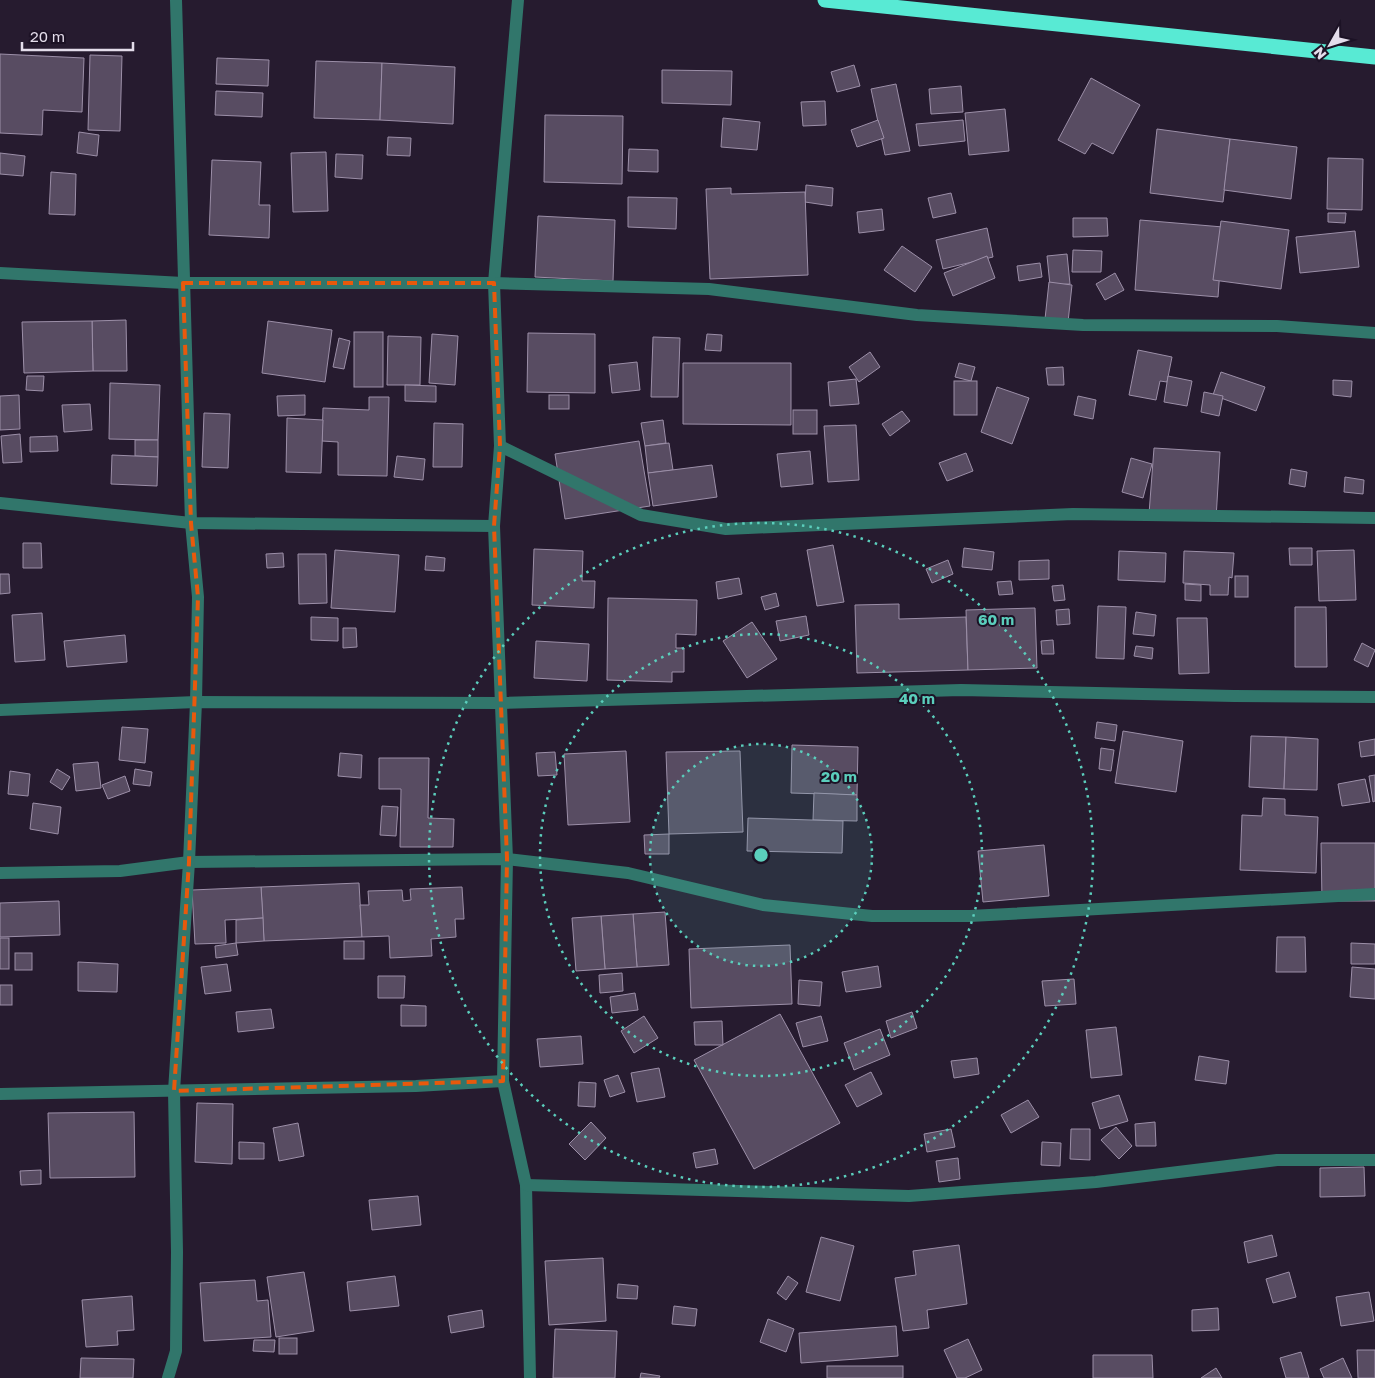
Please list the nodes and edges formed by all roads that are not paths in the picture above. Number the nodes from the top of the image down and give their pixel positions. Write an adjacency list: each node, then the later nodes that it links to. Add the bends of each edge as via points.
1 (176, 0): 6 (street)
2 (518, 0): 7 (street)
3 (826, 0): 4 (highway)
4 (1375, 57)
5 (0, 272): 6 (street)
6 (183, 283): 7 (street); 12 (street)
7 (494, 283): 8 (street, via 709,289 917,315 1083,325 1277,326); 9 (street)
8 (1375, 333)
9 (500, 446): 11 (street, via 641,515 726,528 1073,514); 13 (street)
10 (0, 504): 12 (street)
11 (1375, 518)
12 (191, 523): 13 (street); 15 (street, via 198,597)
13 (494, 526): 16 (street)
14 (1375, 696): 16 (street, via 961,690)
15 (196, 702): 16 (street); 17 (street); 19 (street)
16 (502, 703): 18 (street)
17 (0, 710)
18 (507, 859): 19 (street); 21 (street, via 628,873 763,905 872,916 970,916); 22 (street)
19 (189, 862): 20 (street, via 120,871); 23 (street)
20 (0, 873)
21 (1375, 894)
22 (503, 1081): 23 (street); 26 (street)
23 (174, 1092): 24 (street); 27 (street, via 176,1351)
24 (0, 1094)
25 (1375, 1160): 26 (street, via 1277,1160 1096,1182 910,1196)
26 (526, 1185): 28 (street)
27 (168, 1378)
28 (530, 1378)

